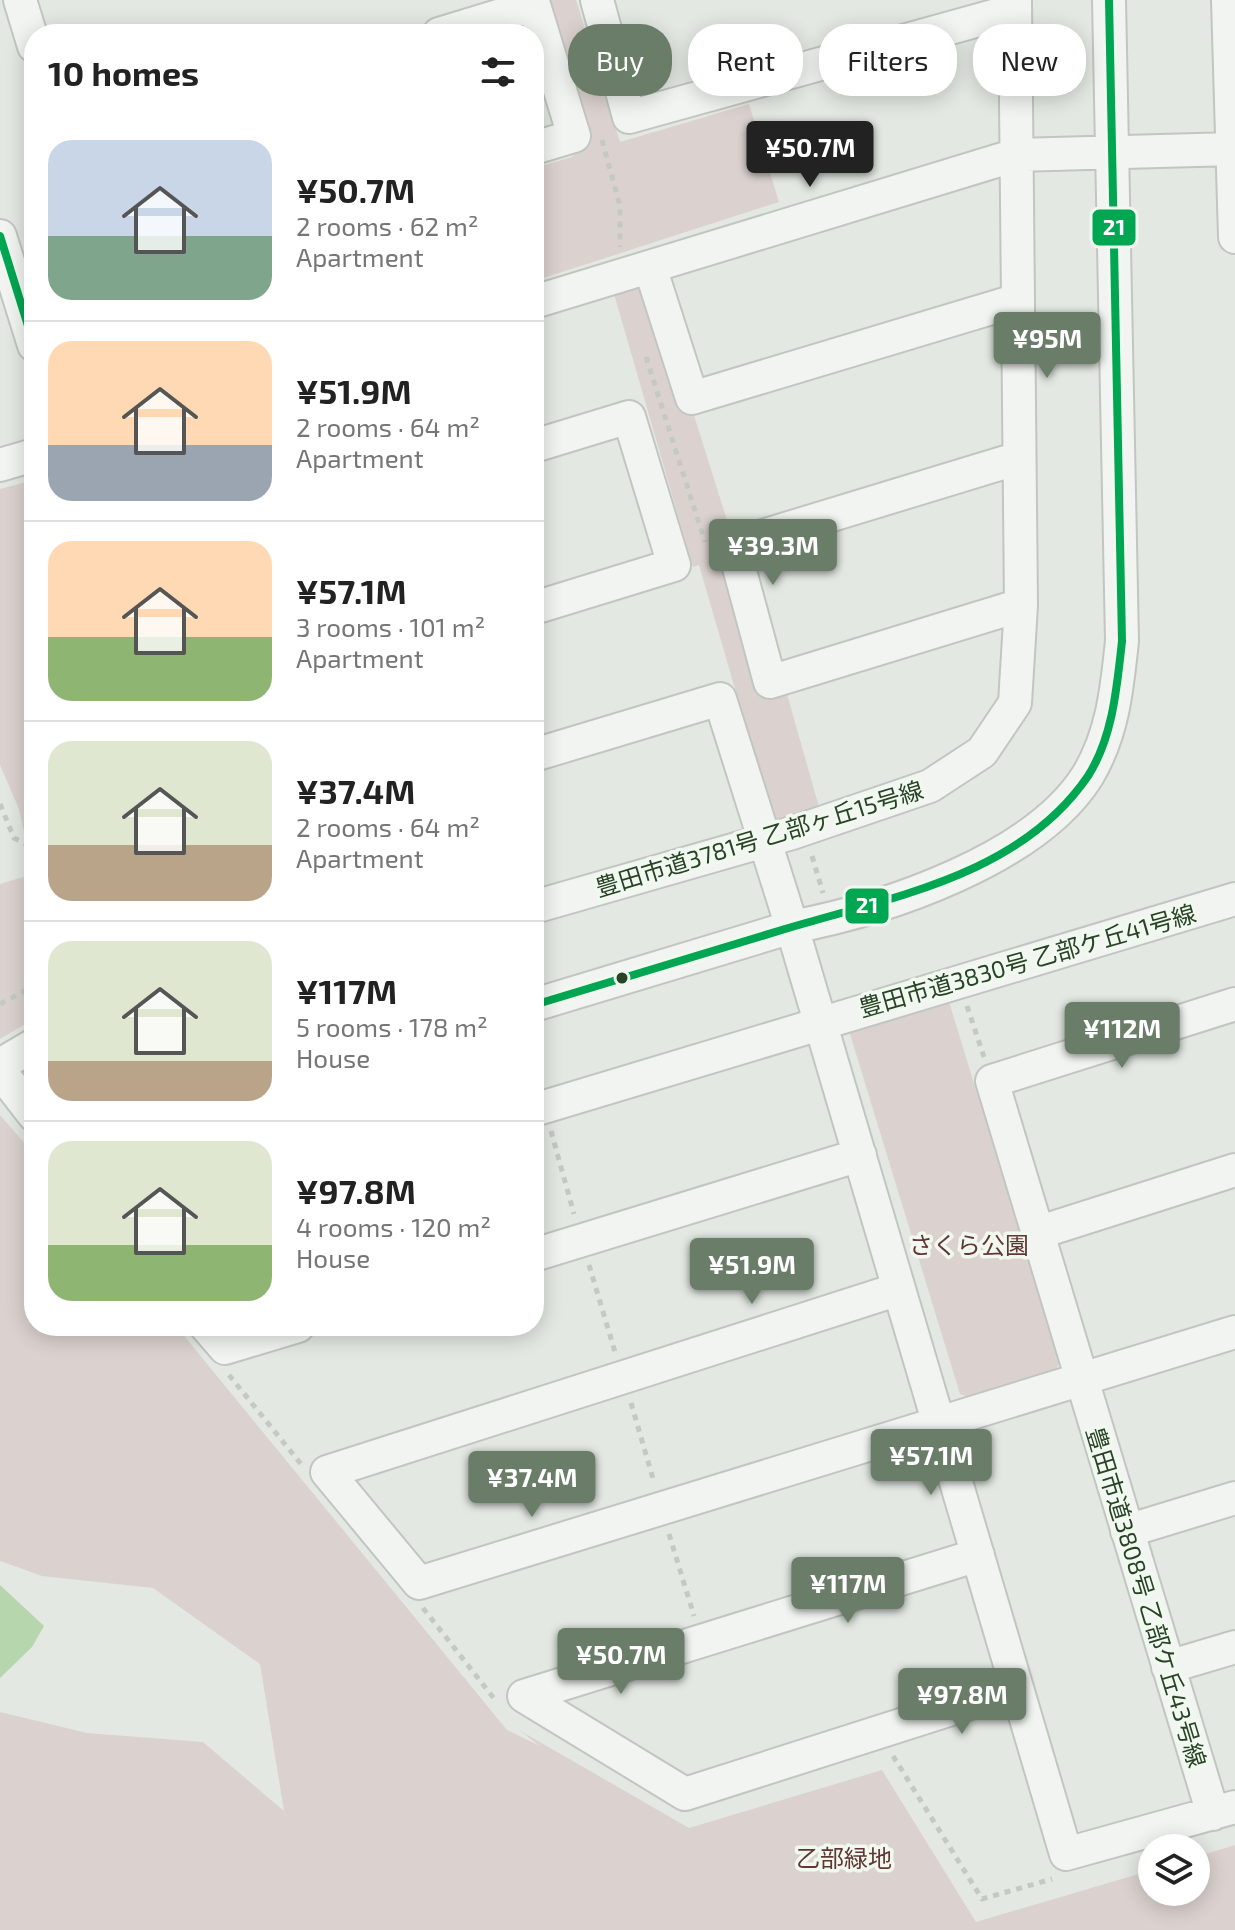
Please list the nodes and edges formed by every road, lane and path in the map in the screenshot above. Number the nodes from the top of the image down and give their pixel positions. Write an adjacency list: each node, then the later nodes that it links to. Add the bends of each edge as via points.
1 (597, 0): 5 (street, via 629,117)
2 (1109, 0): 13 (street)
3 (1228, 0): 12 (street)
4 (25, 1): 6 (street)
5 (1015, 5): 14 (street, 豊田市道3781号 乙部ヶ丘15号線)
6 (30, 24)
7 (472, 24): 8 (street, via 534,5)
8 (540, 24)
9 (544, 38): 11 (street, via 574,136)
10 (598, 126): 17 (path)
11 (544, 145)
12 (1233, 149): 13 (street); 16 (street)
13 (1112, 152): 14 (street); 36 (street, via 1122,641 1114,716 1088,774 1038,831 958,876)
14 (1016, 155): 17 (street); 19 (street, 豊田市道3781号 乙部ヶ丘15号線)
15 (0, 236): 20 (street)
16 (1235, 237)
17 (635, 271): 18 (street); 21 (street)
18 (544, 299)
19 (1018, 300): 21 (street); 25 (street, 豊田市道3781号 乙部ヶ丘15号線)
20 (24, 313)
21 (692, 398): 22 (path)
22 (629, 417): 23 (street); 27 (street, via 674,565)
23 (544, 443)
24 (24, 458): 26 (street)
25 (1019, 458): 28 (street, 豊田市道3781号 乙部ヶ丘15号線); 28 (street, via 733,545 770,682)
26 (0, 465)
27 (544, 605)
28 (1021, 605): 31 (street, 豊田市道3781号 乙部ヶ丘15号線, via 1015,703 982,752 930,786)
29 (544, 752): 32 (street, via 720,699)
30 (0, 804): 33 (path, via 14,838)
31 (804, 828): 32 (street, 豊田市道3781号 乙部ヶ丘15号線); 36 (path)
32 (765, 840): 35 (street, 豊田市道3781号 乙部ヶ丘15号線); 36 (street)
33 (24, 843)
34 (1235, 899): 37 (street, 豊田市道3830号 乙部ケ丘41号線)
35 (544, 904)
36 (813, 916): 39 (street); 42 (street)
37 (959, 980): 42 (street, 豊田市道3830号 乙部ケ丘41号線); 46 (path)
38 (24, 991): 40 (path)
39 (544, 1002)
40 (0, 1004)
41 (1235, 1004): 46 (street)
42 (820, 1021): 48 (street, 豊田市道3830号 乙部ケ丘41号線); 50 (street)
43 (24, 1051): 44 (street)
44 (0, 1065)
45 (0, 1071): 47 (street)
46 (992, 1081): 52 (street, 豊田市道3808号 乙部ケ丘43号線)
47 (24, 1102)
48 (544, 1106)
49 (544, 1123): 53 (path)
50 (860, 1155): 53 (street); 55 (street)
51 (1235, 1170): 52 (street)
52 (1037, 1233): 61 (street, 豊田市道3808号 乙部ケ丘43号線)
53 (582, 1240): 54 (street); 60 (path)
54 (544, 1252)
55 (899, 1289): 60 (street); 62 (street)
56 (1235, 1332): 61 (street)
57 (215, 1336): 58 (street, via 225,1348)
58 (265, 1336)
59 (219, 1362): 63 (path)
60 (623, 1377): 65 (path); 65 (street, via 327,1472 419,1583)
61 (1081, 1379): 62 (street); 66 (street, 豊田市道3808号 乙部ケ丘43号線)
62 (939, 1423): 65 (street); 67 (street)
63 (307, 1471)
64 (1235, 1498): 66 (street)
65 (661, 1509): 69 (path)
66 (1127, 1531): 71 (street, 豊田市道3808号 乙部ケ丘43号線)
67 (978, 1555): 69 (street); 72 (street)
68 (415, 1598): 73 (path)
69 (702, 1642): 72 (street, via 524,1696 685,1794)
70 (1235, 1647): 71 (street)
71 (1168, 1667): 75 (street, 豊田市道3808号 乙部ケ丘43号線)
72 (1017, 1688): 75 (street, via 1066,1854)
73 (503, 1710)
74 (891, 1751): 76 (path, via 982,1899)
75 (1224, 1811)
76 (1057, 1878)

